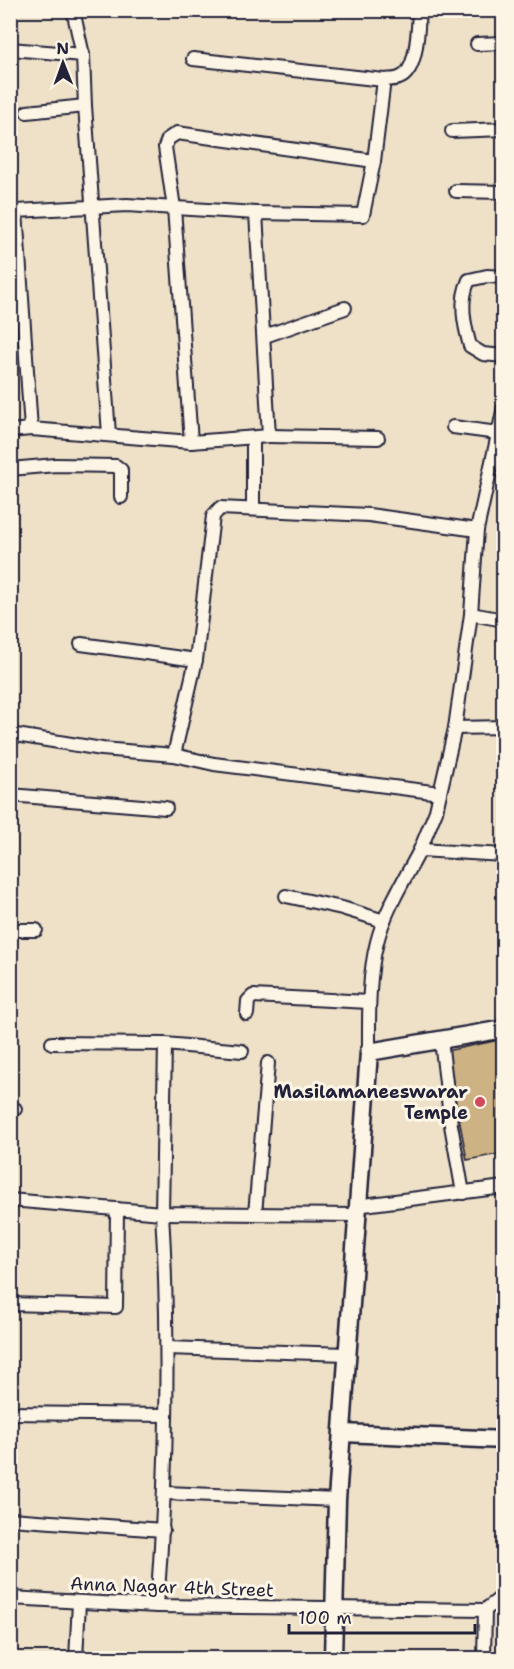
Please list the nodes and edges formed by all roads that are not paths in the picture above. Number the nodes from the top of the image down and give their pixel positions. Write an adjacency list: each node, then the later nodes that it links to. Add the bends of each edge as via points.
1 (73, 10): 6 (street)
2 (419, 10): 8 (street, via 417,42 406,74)
3 (477, 44): 4 (street)
4 (504, 44)
5 (10, 50): 6 (street)
6 (83, 55): 9 (street)
7 (193, 59): 8 (street)
8 (384, 80): 13 (street)
9 (85, 106): 10 (street); 16 (street)
10 (27, 112)
11 (504, 129): 12 (street)
12 (452, 131)
13 (374, 161): 17 (street, via 177,133 168,138 165,147); 19 (street, via 363,215)
14 (456, 191): 15 (street)
15 (504, 192)
16 (92, 207): 17 (street); 18 (street); 29 (street)
17 (174, 208): 19 (street); 33 (street)
18 (13, 211): 26 (street)
19 (256, 213): 22 (street)
20 (504, 277): 23 (street, via 469,280 463,292 470,346 483,354)
21 (345, 308): 22 (street)
22 (265, 336): 30 (street)
23 (504, 356)
24 (504, 407): 28 (street)
25 (453, 427): 28 (street)
26 (31, 429): 27 (street); 29 (street)
27 (10, 430)
28 (498, 433): 34 (street)
29 (109, 434): 33 (street)
30 (269, 436): 31 (street); 32 (street)
31 (378, 438)
32 (253, 440): 33 (street); 37 (street)
33 (191, 442)
34 (499, 446): 38 (street)
35 (10, 470): 36 (street, via 56,465 116,466 121,470)
36 (121, 497)
37 (253, 509): 38 (street, via 369,515); 42 (street, via 225,507 213,516)
38 (477, 530): 39 (street)
39 (471, 614): 40 (street); 44 (street)
40 (504, 620)
41 (81, 644): 42 (street)
42 (196, 660): 46 (street)
43 (504, 727): 44 (street)
44 (455, 728): 47 (street)
45 (10, 734): 46 (street, via 102,749)
46 (174, 755): 47 (street, via 214,764)
47 (440, 793): 50 (street)
48 (10, 795): 49 (street)
49 (166, 808)
50 (420, 850): 51 (street); 53 (street)
51 (504, 855)
52 (286, 896): 53 (street)
53 (384, 921): 56 (street)
54 (10, 930): 55 (street)
55 (36, 930)
56 (369, 1002): 57 (street, via 253,996 248,1001); 63 (street)
57 (247, 1014)
58 (504, 1029): 59 (street)
59 (441, 1040): 63 (street); 66 (street)
60 (52, 1043): 61 (street)
61 (165, 1044): 62 (street); 70 (street)
62 (243, 1051)
63 (369, 1052): 69 (street)
64 (268, 1064): 71 (street)
65 (504, 1187): 66 (street)
66 (462, 1193): 69 (street)
67 (10, 1200): 68 (street)
68 (117, 1209): 70 (street); 72 (street, via 116,1306)
69 (356, 1210): 71 (street); 74 (street)
70 (162, 1213): 71 (street); 73 (street)
71 (255, 1214)
72 (10, 1304)
73 (167, 1348): 74 (street); 76 (street)
74 (347, 1354): 77 (street)
75 (10, 1413): 76 (street)
76 (166, 1415): 79 (street)
77 (343, 1433): 78 (street); 80 (street)
78 (504, 1440)
79 (166, 1493): 80 (street); 82 (street)
80 (337, 1500): 87 (street)
81 (10, 1519): 82 (street)
82 (163, 1530): 86 (street)
83 (504, 1595): 88 (street)
84 (10, 1598): 85 (street, Anna Nagar 4th Street)
85 (79, 1603): 86 (street, Anna Nagar 4th Street); 89 (street)
86 (157, 1606): 87 (street, Anna Nagar 4th Street)
87 (333, 1608): 88 (street, Anna Nagar 4th Street); 90 (street)
88 (485, 1610): 91 (street)
89 (76, 1659)
90 (333, 1659)
91 (484, 1659)

